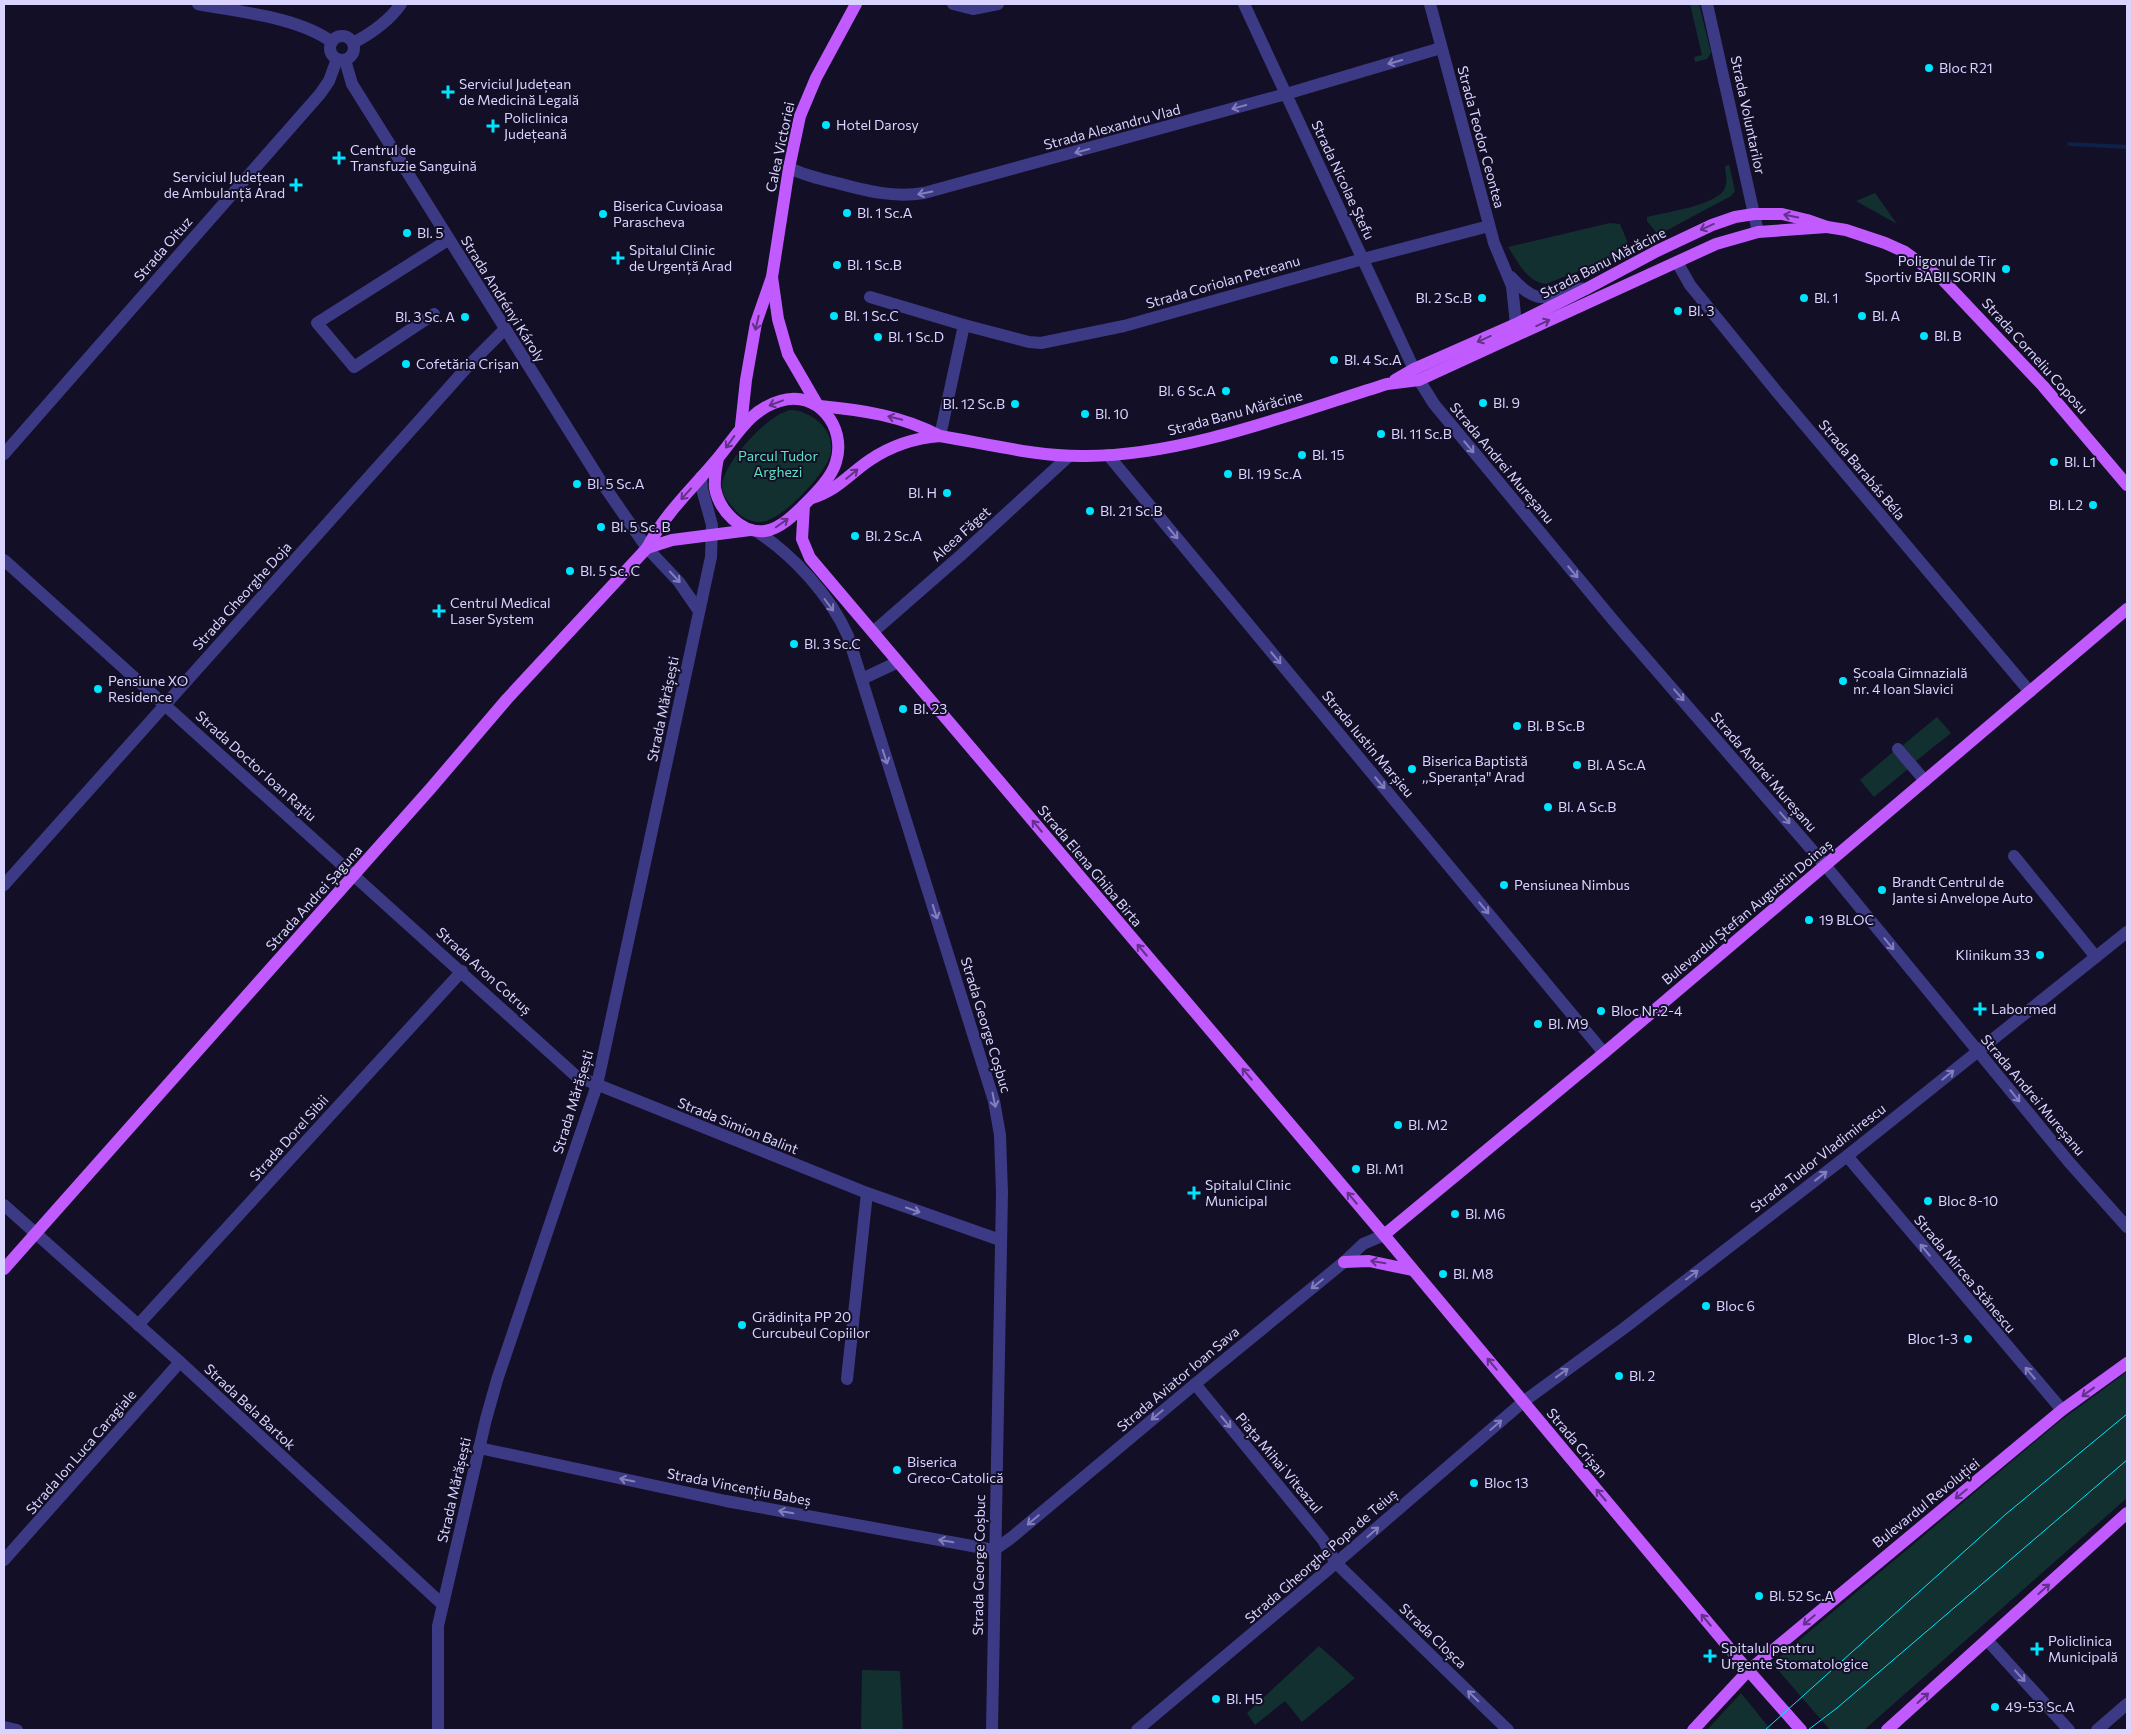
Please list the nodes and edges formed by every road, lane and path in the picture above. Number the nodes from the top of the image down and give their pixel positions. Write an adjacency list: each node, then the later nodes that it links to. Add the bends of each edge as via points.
1 (198, 4): 9 (street, via 295,23)
2 (401, 4): 10 (street, via 378,28)
3 (856, 4): 14 (main road, Calea Victoriei, via 806,99)
4 (953, 4): 5 (street, via 974,9)
5 (998, 4)
6 (1244, 4): 13 (street, Strada Nicolae Ștefu)
7 (1430, 4): 11 (street, Strada Teodor Ceontea)
8 (1707, 4): 15 (street, Strada Voluntarilor)
9 (332, 42): 10 (street, via 342,36); 12 (street, via 330,51)
10 (353, 43): 12 (street, via 354,51)
11 (1441, 48): 13 (street, Strada Alexandru Vlad, one-way to 13); 16 (street, Strada Teodor Ceontea)
12 (341, 60): 19 (street, Strada Andrényi Károly, via 352,84); 34 (street, Strada Oituz, via 320,94)
13 (1286, 94): 14 (street, Strada Alexandru Vlad, one-way to 14, via 948,188 906,196 875,193); 20 (street, Strada Nicolae Ștefu)
14 (789, 168): 23 (main road, Calea Victoriei)
15 (1754, 214): 17 (main road, Strada Corneliu Coposu, one-way to 15, via 1788,216); 18 (street, Strada Voluntarilor); 24 (main road, Strada Banu Mărăcine, one-way to 24, via 1712,225)
16 (1489, 226): 20 (street, Strada Coriolan Petreanu); 22 (street, Strada Teodor Ceontea)
17 (1827, 227): 18 (main road, Strada Corneliu Coposu); 39 (main road, Strada Corneliu Coposu, via 1846,230 1905,252 1942,279 2059,404)
18 (1758, 232): 21 (main road, Strada Banu Mărăcine, via 1716,244)
19 (448, 240): 26 (street, via 317,323 354,367); 29 (street, Strada Andrényi Károly)
20 (1363, 259): 28 (street, Strada Coriolan Petreanu, via 1124,326 1050,342 1029,342); 30 (street, Strada Nicolae Ștefu)
21 (1677, 262): 30 (main road, Strada Banu Mărăcine, one-way to 21); 50 (street, Strada Barabás Béla, via 1690,286 1777,392)
22 (1509, 275): 24 (street, Strada Teodor Ceontea, via 1524,290 1540,298 1572,288); 27 (street, Strada Teodor Ceontea)
23 (772, 277): 31 (main road, Calea Victoriei, via 778,319 788,354); 32 (main road, Calea Victoriei, one-way to 32, via 756,323)
24 (1586, 290): 27 (main road, Strada Banu Mărăcine)
25 (870, 297): 28 (street, Strada Coriolan Petreanu)
26 (434, 314)
27 (1516, 324): 30 (main road, Strada Banu Mărăcine, one-way to 30)
28 (964, 325): 33 (street)
29 (505, 329): 43 (street, Strada Andrényi Károly); 51 (street, Strada Gheorghe Doja, via 468,365)
30 (1417, 375): 35 (main road, Strada Banu Mărăcine, via 1192,442); 55 (street, Strada Andrei Mureșanu, one-way to 55, via 1434,404 1612,618)
31 (818, 405): 32 (main road, one-way to 32, via 796,398 780,400); 33 (main road, Strada Banu Mărăcine, one-way to 31, via 898,419); 40 (main road, via 828,415 835,431 838,455 833,469)
32 (741, 426): 37 (main road, one-way to 37)
33 (940, 436): 36 (main road, Strada Banu Mărăcine); 40 (main road, Strada Banu Mărăcine, one-way to 33, via 832,490 870,460 900,444)
34 (4, 454)
35 (1108, 455): 36 (main road, Strada Banu Mărăcine); 62 (street, Strada Iustin Marșieu, one-way to 62)
36 (1069, 456): 47 (street, Aleea Făget)
37 (718, 458): 38 (main road, Strada Andrei Șaguna); 41 (main road, via 715,477 718,499 726,513 739,524)
38 (701, 477): 42 (street, Strada Mărășești, via 711,516); 43 (main road, Strada Andrei Șaguna, one-way to 43, via 659,526)
39 (2127, 485)
40 (808, 502): 41 (main road, one-way to 40, via 775,528); 47 (main road, Strada Elena Ghiba Birta, via 802,532 806,552)
41 (754, 530): 42 (main road, Strada Andrei Șaguna); 49 (street, Strada George Coșbuc, one-way to 49, via 792,557 839,619)
42 (712, 536): 43 (main road, Strada Andrei Șaguna, via 672,540); 46 (street, Strada Mărășești, via 711,557)
43 (647, 548): 46 (street, one-way to 46, via 680,582); 56 (main road, Strada Andrei Șaguna, via 507,700)
44 (4, 560): 51 (street, Strada Doctor Ioan Rațiu)
45 (2127, 609): 50 (main road, Bulevardul Ștefan Augustin Doinaș)
46 (699, 611): 63 (street, Strada Mărășești)
47 (873, 632): 48 (main road, Strada Elena Ghiba Birta)
48 (898, 662): 49 (street); 69 (main road, Strada Elena Ghiba Birta, one-way to 48)
49 (862, 680): 70 (street, Strada George Coșbuc, one-way to 70, via 994,1101 1001,1160)
50 (2030, 692): 53 (main road, Bulevardul Ștefan Augustin Doinaș)
51 (165, 704): 56 (street, Strada Doctor Ioan Rațiu); 57 (street, Strada Gheorghe Doja)
52 (1898, 749): 53 (street)
53 (1925, 781): 55 (main road, Bulevardul Ștefan Augustin Doinaș)
54 (2014, 856): 59 (street)
55 (1825, 865): 61 (street, Strada Andrei Mureșanu, one-way to 61); 62 (main road, Bulevardul Ștefan Augustin Doinaș)
56 (355, 874): 60 (street, Strada Aron Cotruș); 68 (main road, Strada Andrei Șaguna)
57 (4, 885)
58 (2127, 932): 59 (street, Strada Tudor Vladimirescu)
59 (2096, 957): 61 (street, Strada Tudor Vladimirescu)
60 (462, 971): 63 (street, Strada Aron Cotruș, via 571,1071); 74 (street, Strada Dorel Sibii)
61 (1977, 1051): 64 (street, Strada Tudor Vladimirescu, one-way to 61); 67 (street, Strada Andrei Mureșanu, one-way to 67)
62 (1604, 1053): 69 (main road, Bulevardul Ștefan Augustin Doinaș)
63 (597, 1085): 65 (street, Strada Simion Balint); 81 (street, Strada Mărășești, via 497,1380)
64 (1846, 1156): 79 (street, Strada Tudor Vladimirescu, one-way to 64, via 1623,1329); 80 (street, Strada Mircea Stănescu, one-way to 64)
65 (867, 1194): 70 (street, Strada Simion Balint, one-way to 70); 77 (street)
66 (4, 1205): 68 (street, Strada Bela Bartok)
67 (2127, 1227)
68 (36, 1234): 72 (main road, Strada Andrei Șaguna); 74 (street, Strada Bela Bartok)
69 (1384, 1235): 71 (street, Strada Aviator Ioan Sava, via 1363,1244); 73 (main road, Strada Crișan)
70 (1000, 1240): 83 (street, Strada George Coșbuc)
71 (1344, 1262): 73 (main road, one-way to 71, via 1369,1261); 78 (street, Strada Aviator Ioan Sava, one-way to 78)
72 (4, 1268)
73 (1412, 1270): 79 (main road, Strada Crișan, one-way to 73)
74 (138, 1325): 75 (street, Strada Bela Bartok)
75 (180, 1362): 84 (street, Strada Ion Luca Caragiale); 86 (street, Strada Bela Bartok)
76 (2127, 1364): 80 (main road, Bulevardul Revoluției, one-way to 80)
77 (847, 1378)
78 (1195, 1384): 83 (street, Strada Aviator Ioan Sava, one-way to 83); 85 (street, Piața Mihai Viteazul, one-way to 85, via 1323,1540)
79 (1523, 1402): 85 (street, Strada Gheorghe Popa de Teiuș, one-way to 79); 88 (main road, Strada Crișan, one-way to 79)
80 (2062, 1410): 88 (main road, Bulevardul Revoluției, one-way to 88)
81 (479, 1448): 83 (street, Strada Vincențiu Babeș, one-way to 81, via 726,1501); 86 (street, Strada Mărășești)
82 (2127, 1513): 87 (main road, one-way to 82)
83 (994, 1550): 93 (street, Strada George Coșbuc)
84 (4, 1560)
85 (1336, 1564): 94 (street, Strada Gheorghe Popa de Teiuș); 95 (street, Strada Cloșca, one-way to 85)
86 (442, 1604): 92 (street, Strada Mărășești, via 437,1642)
87 (1988, 1640): 98 (main road, one-way to 87); 99 (street, one-way to 99)
88 (1748, 1671): 96 (main road, Bulevardul Revoluției); 97 (main road)
89 (2127, 1704): 100 (street)
90 (4, 1727): 91 (street)
91 (17, 1730)
92 (438, 1730)
93 (992, 1730)
94 (1138, 1730)
95 (1508, 1730)
96 (1693, 1730)
97 (1801, 1730)
98 (1887, 1730)
99 (2069, 1730)
100 (2097, 1730)

